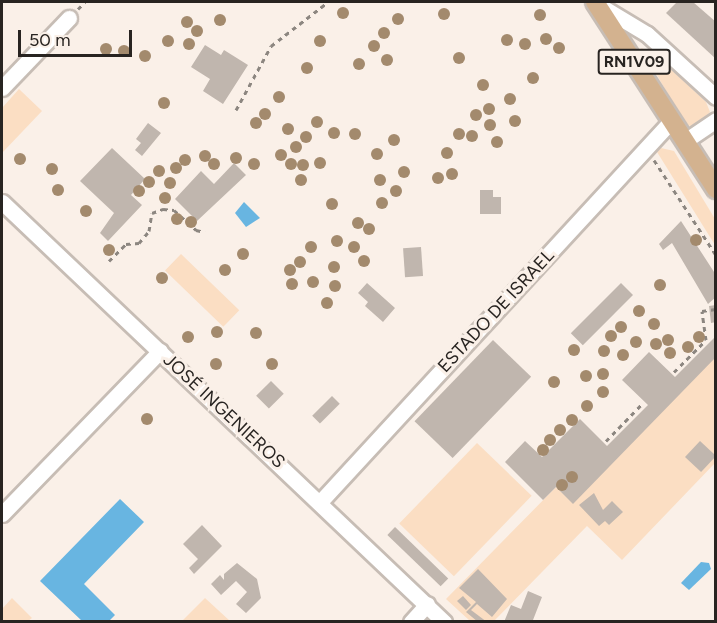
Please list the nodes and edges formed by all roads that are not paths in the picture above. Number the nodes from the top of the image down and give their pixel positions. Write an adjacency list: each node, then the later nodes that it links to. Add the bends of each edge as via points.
1 (596, 3): 4 (street, via 646,34); 5 (main road, RN1V09)
2 (69, 18): 3 (street)
3 (2, 88)
4 (716, 97)
5 (672, 120): 7 (main road, RN1V09); 11 (street, ESTADO DE ISRAEL)
6 (716, 120): 7 (street)
7 (685, 141): 8 (main road, RN1V09)
8 (716, 189)
9 (2, 202): 10 (street, JOSÉ INGENIEROS)
10 (160, 351): 11 (street, JOSÉ INGENIEROS); 12 (street)
11 (321, 502): 13 (street, JOSÉ INGENIEROS)
12 (2, 514)
13 (427, 604): 14 (street); 15 (street, JOSÉ INGENIEROS)
14 (411, 621)
15 (444, 621)

